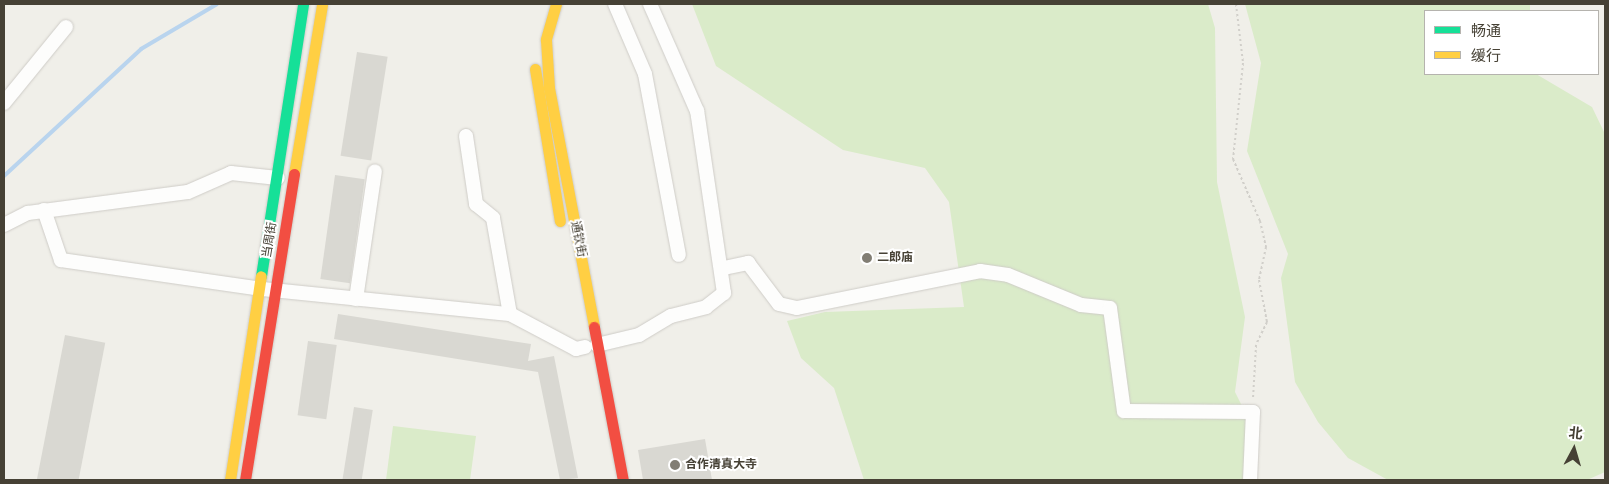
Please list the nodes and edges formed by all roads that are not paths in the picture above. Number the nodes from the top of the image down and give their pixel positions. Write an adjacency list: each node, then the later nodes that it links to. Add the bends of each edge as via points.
1 (303, 4): 11 (main road, 当周街)
2 (322, 4): 17 (main road, 当周街)
3 (556, 4): 20 (main road, via 546,40 549,88)
4 (615, 4): 14 (street, via 645,74)
5 (650, 4): 15 (street, via 698,111)
6 (540, 12): 20 (main road, 通钦街, via 536,94)
7 (66, 27): 8 (street)
8 (4, 103)
9 (466, 136): 19 (street, via 476,204 493,218)
10 (374, 171): 18 (street)
11 (278, 178): 12 (street, via 231,173 188,192); 16 (main road, 当周街)
12 (44, 210): 13 (street); 16 (street, via 61,260)
13 (4, 225)
14 (679, 255)
15 (724, 268): 20 (street, via 724,293 706,307 671,316 639,335); 25 (street, via 748,263 779,304 797,308 980,271 1008,275 1081,305 1110,308 1124,411 1253,412)
16 (262, 289): 17 (street); 21 (main road, 当周街)
17 (277, 290): 18 (street); 22 (main road, 当周街)
18 (356, 299): 19 (street)
19 (510, 314): 20 (street, via 576,349)
20 (591, 346): 23 (main road, 通钦街); 24 (main road)
21 (230, 480)
22 (245, 480)
23 (610, 480)
24 (623, 480)
25 (1250, 480)

